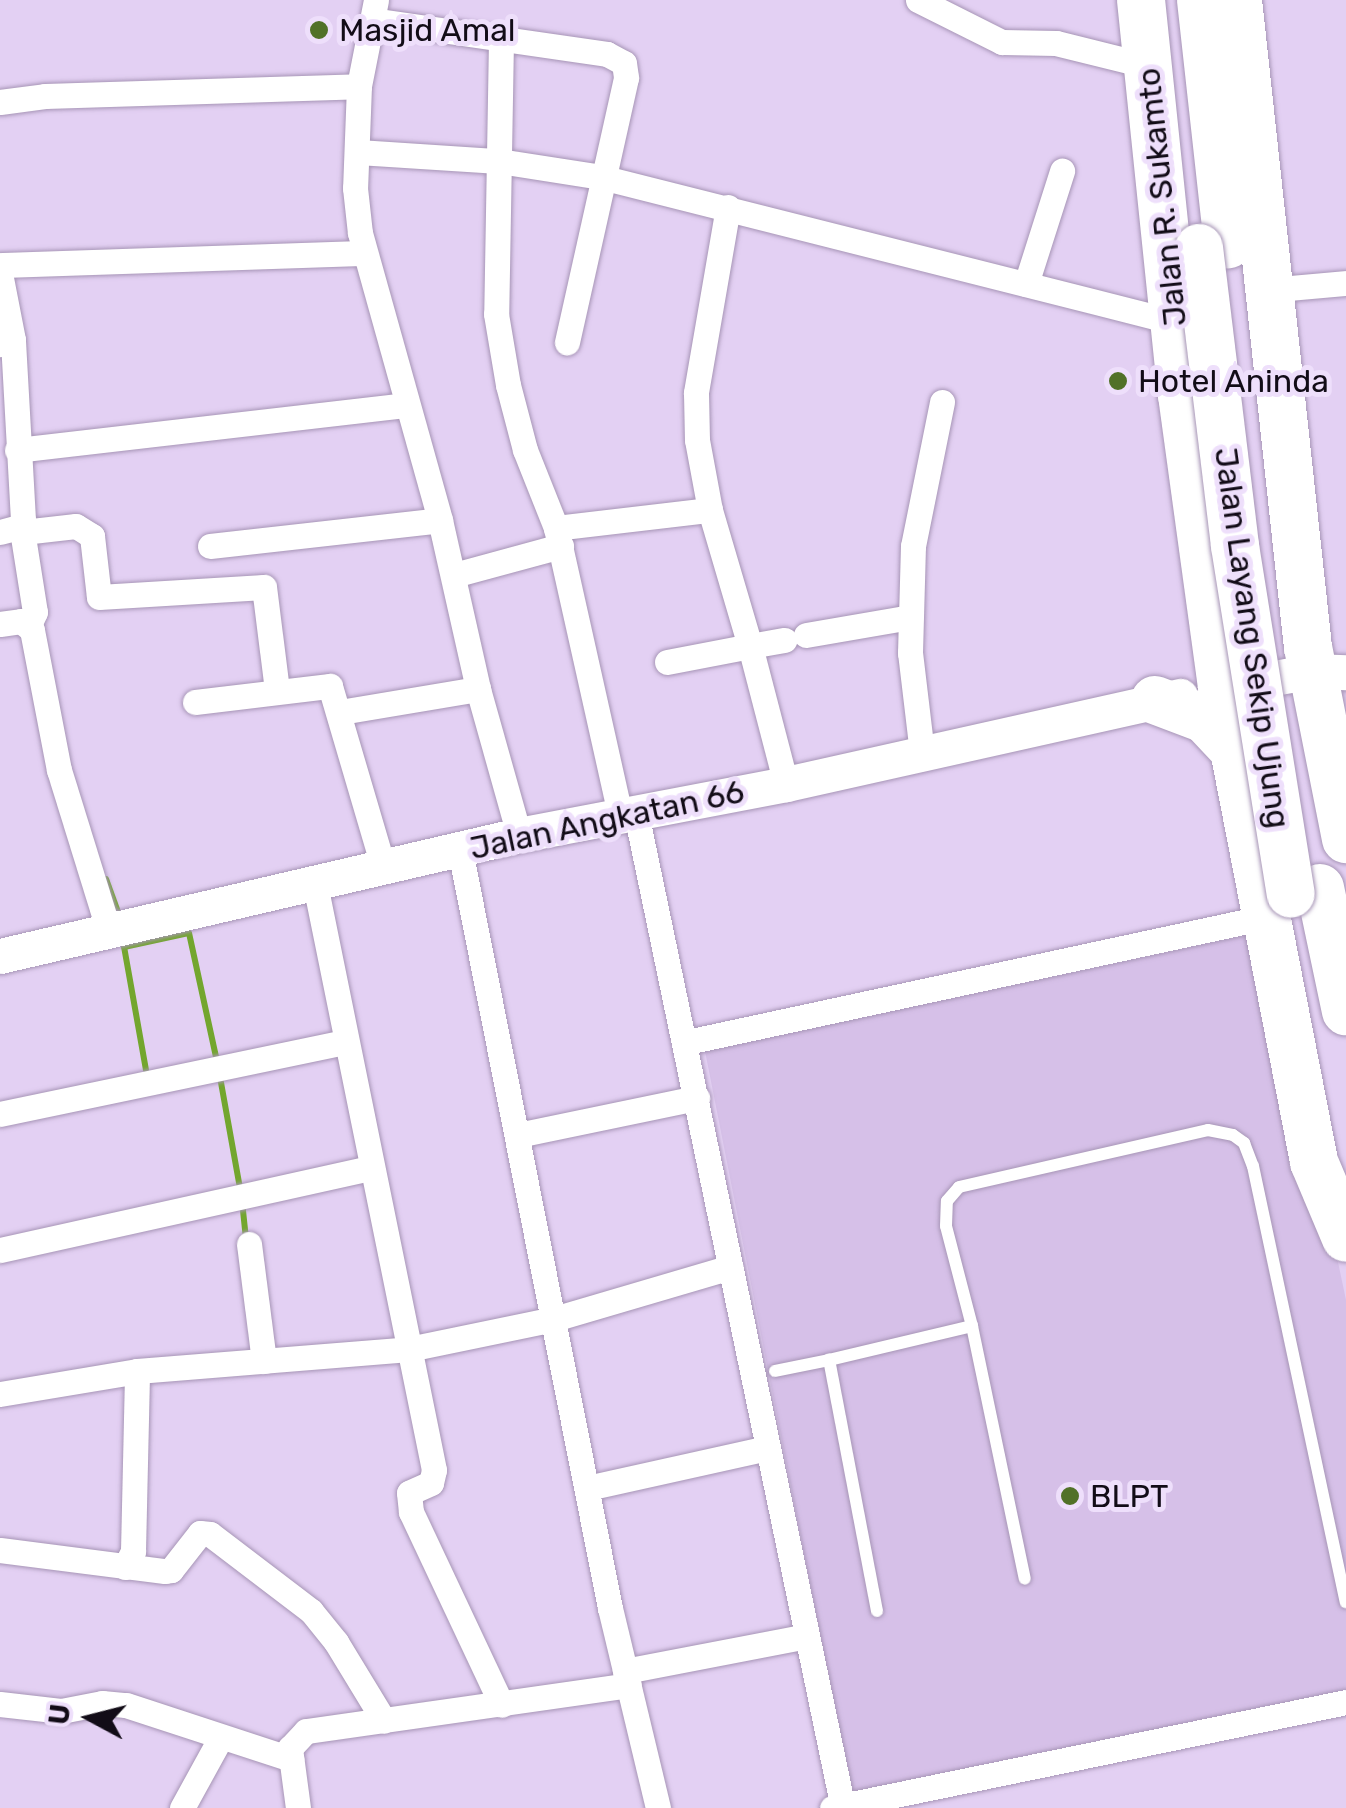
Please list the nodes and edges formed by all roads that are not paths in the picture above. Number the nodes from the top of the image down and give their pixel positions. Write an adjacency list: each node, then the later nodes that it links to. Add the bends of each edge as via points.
1 (918, 0): 8 (street, via 1002,42 1056,43)
2 (1141, 0): 8 (highway, Jalan R. Sukamto)
3 (1171, 0): 16 (highway, Jalan Layang Sekip Ujung)
4 (1201, 0): 16 (highway, Jalan Layang Sekip Ujung)
5 (1238, 0): 21 (highway)
6 (374, 10): 7 (street); 9 (street)
7 (501, 40): 12 (street); 14 (street, via 614,55 624,62 626,78)
8 (1148, 66): 22 (highway, Jalan R. Sukamto)
9 (359, 86): 10 (street); 11 (street)
10 (0, 102)
11 (358, 152): 12 (street); 17 (street)
12 (499, 161): 14 (street); 31 (street, via 496,314 526,450)
13 (1062, 171): 19 (street)
14 (600, 177): 15 (street); 24 (street)
15 (728, 207): 19 (street); 28 (street, via 696,393)
16 (1214, 246): 59 (highway, Jalan Layang Sekip Ujung, via 1264,542)
17 (364, 253): 18 (street); 26 (street)
18 (4, 266): 23 (street)
19 (1026, 284): 22 (street)
20 (1346, 284): 21 (street)
21 (1269, 304): 22 (highway, via 1262,337 1246,347 1196,349); 33 (highway)
22 (1175, 326): 34 (highway, Jalan R. Sukamto)
23 (7, 342): 27 (street)
24 (567, 344)
25 (942, 402): 36 (street, via 913,546)
26 (405, 405): 27 (street); 29 (street)
27 (22, 449): 30 (street)
28 (710, 510): 31 (street); 40 (street)
29 (440, 520): 32 (street); 35 (street)
30 (15, 529): 38 (street, via 35,612); 45 (street, via 76,526 92,536 99,598 264,587)
31 (558, 537): 35 (street); 53 (street)
32 (210, 546)
33 (1298, 559): 34 (highway, via 1284,599 1263,620 1240,617 1224,602); 42 (highway)
34 (1204, 560): 39 (highway, Jalan R. Sukamto)
35 (454, 575): 44 (street)
36 (910, 617): 40 (street); 49 (street)
37 (0, 624): 38 (street)
38 (29, 625): 60 (street, via 59,770)
39 (1215, 637): 43 (highway, Jalan R. Sukamto); 46 (highway, via 1188,679)
40 (750, 646): 41 (street); 52 (street)
41 (667, 662)
42 (1329, 672): 43 (street, Jalan Angkatan 66); 51 (highway)
43 (1218, 688): 46 (street, Jalan Angkatan 66); 50 (highway, Jalan R. Sukamto)
44 (478, 689): 48 (street); 54 (street)
45 (277, 690): 47 (street); 48 (street, via 330,686)
46 (1155, 700): 49 (street, Jalan Angkatan 66); 50 (highway, via 1205,719)
47 (195, 702)
48 (340, 712): 57 (street)
49 (922, 753): 52 (street, Jalan Angkatan 66)
50 (1236, 763): 51 (highway, via 1249,738 1273,726 1301,735); 59 (highway, Jalan R. Sukamto)
51 (1332, 770): 55 (highway)
52 (786, 784): 53 (street, Jalan Angkatan 66)
53 (628, 814): 54 (street, Jalan Angkatan 66); 64 (street)
54 (520, 835): 56 (street, Jalan Angkatan 66)
55 (1346, 840)
56 (460, 850): 57 (street, Jalan Angkatan 66); 67 (street)
57 (384, 870): 58 (street, Jalan Angkatan 66)
58 (315, 884): 60 (street, Jalan Angkatan 66); 63 (street)
59 (1292, 900): 62 (highway, Jalan Layang Sekip Ujung); 64 (street); 68 (highway, Jalan Layang Sekip Ujung); 70 (highway, via 1314,1162)
60 (117, 926): 61 (street, Jalan Angkatan 66)
61 (0, 956)
62 (1346, 1011)
63 (346, 1042): 66 (street); 69 (street)
64 (687, 1042): 65 (street)
65 (698, 1098): 67 (street); 73 (street)
66 (0, 1114)
67 (518, 1135): 74 (street)
68 (1346, 1153)
69 (370, 1168): 72 (street); 76 (street)
70 (1346, 1238)
71 (250, 1244): 77 (street)
72 (0, 1250)
73 (731, 1267): 74 (street); 80 (street)
74 (554, 1318): 76 (street); 83 (street)
75 (972, 1326): 78 (lane); 86 (lane); 87 (lane, via 946,1226 947,1201 959,1186 1196,1131 1220,1132 1244,1144)
76 (409, 1349): 77 (street); 93 (street, via 434,1470 430,1483 410,1493 411,1512)
77 (264, 1360): 79 (street)
78 (828, 1360): 80 (lane); 88 (lane)
79 (137, 1371): 81 (street); 85 (street, via 133,1551)
80 (764, 1374): 82 (street)
81 (0, 1394)
82 (768, 1448): 83 (street); 89 (street)
83 (587, 1488): 90 (street)
84 (0, 1550): 85 (street)
85 (125, 1567): 94 (street, via 171,1570 200,1532 210,1534 311,1611)
86 (1025, 1579)
87 (1346, 1602)
88 (877, 1611)
89 (807, 1636): 90 (street); 97 (street)
90 (627, 1679): 93 (street); 100 (street)
91 (1346, 1702): 97 (street)
92 (0, 1704): 95 (street, via 61,1711 114,1703)
93 (502, 1705): 94 (street)
94 (384, 1721): 96 (street, via 306,1732 292,1742)
95 (220, 1739): 96 (street); 98 (street)
96 (290, 1760): 99 (street)
97 (839, 1807)
98 (182, 1808)
99 (298, 1808)
100 (658, 1808)

